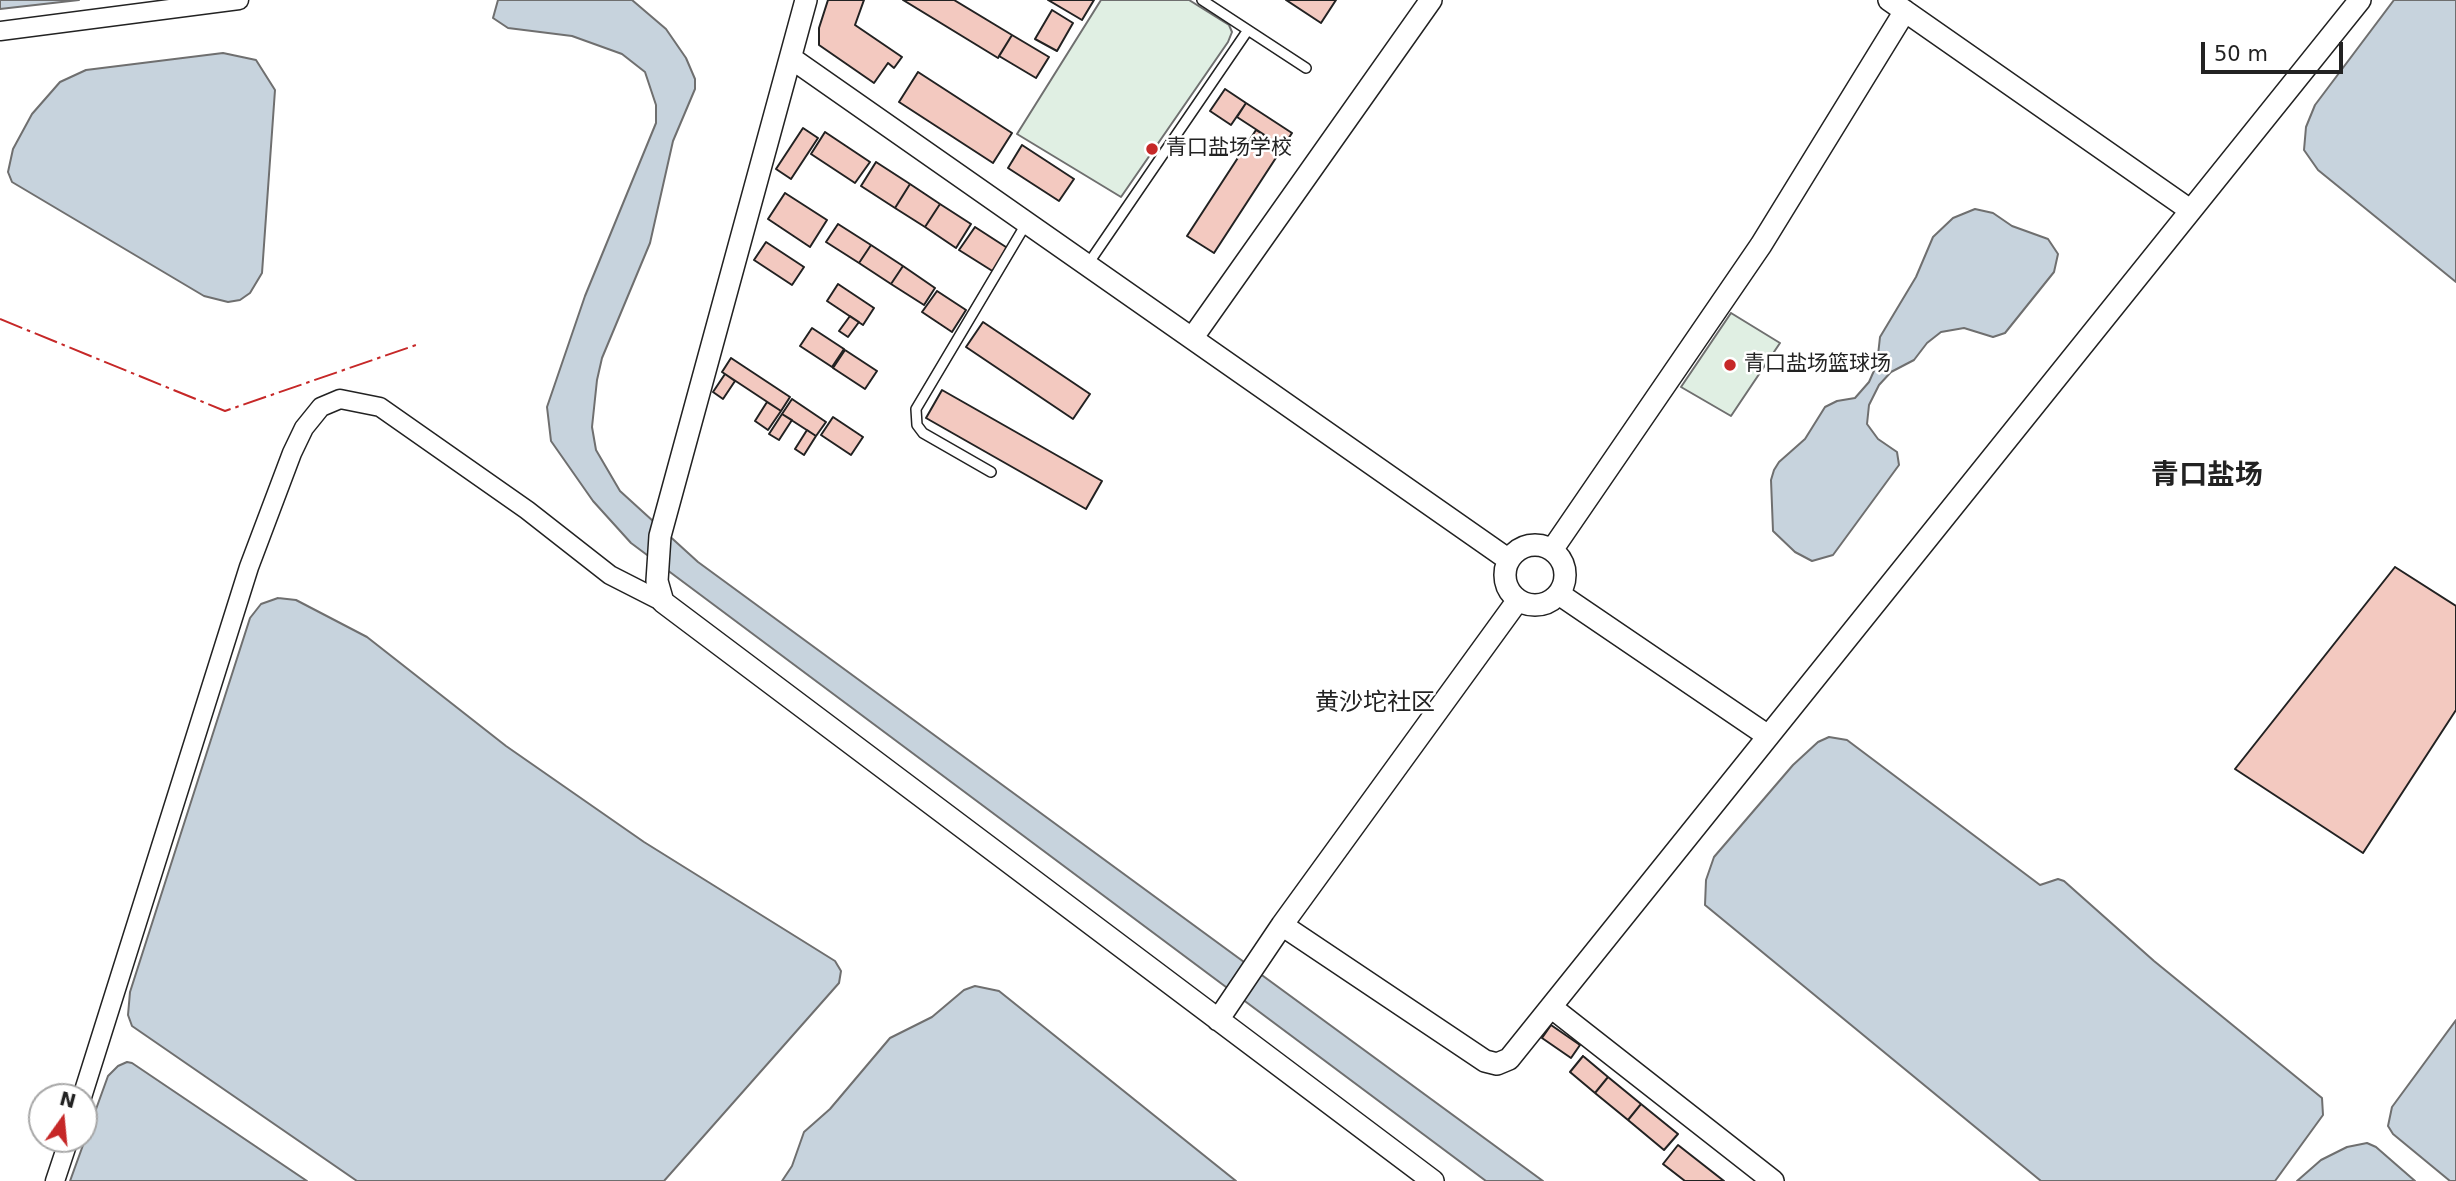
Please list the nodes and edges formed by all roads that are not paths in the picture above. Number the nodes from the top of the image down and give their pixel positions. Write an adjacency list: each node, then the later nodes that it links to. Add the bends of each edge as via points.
1 (239, 0): 8 (street)
2 (806, 0): 9 (street)
3 (1202, 0): 7 (lane)
4 (1431, 0): 14 (street)
5 (2360, 0): 11 (street)
6 (1897, 6): 11 (street); 16 (street, via 1761,245)
7 (1248, 30): 10 (lane); 13 (lane)
8 (0, 31)
9 (791, 58): 12 (street); 20 (street, via 660,536 657,581)
10 (1306, 68)
11 (2190, 210): 21 (street)
12 (1027, 222): 13 (street); 15 (lane, via 916,409 917,425 923,433)
13 (1088, 264): 14 (street)
14 (1193, 337): 17 (street)
15 (991, 472)
16 (1552, 550): 17 (street, via 1528,546); 18 (street, via 1566,570)
17 (1509, 560): 19 (street, via 1507,586)
18 (1559, 594): 19 (street, via 1544,605); 21 (street)
19 (1518, 600): 22 (street)
20 (663, 602): 24 (street); 25 (street, via 610,575 527,510 380,407 340,399 321,407 303,428 249,567)
21 (1768, 736): 23 (street)
22 (1282, 925): 23 (street, via 1485,1061 1497,1064 1508,1059); 24 (street)
23 (1551, 1007): 29 (street)
24 (1218, 1020): 28 (street)
25 (86, 1083)
26 (64, 1153): 27 (street)
27 (55, 1181)
28 (1433, 1181)
29 (1773, 1181)

